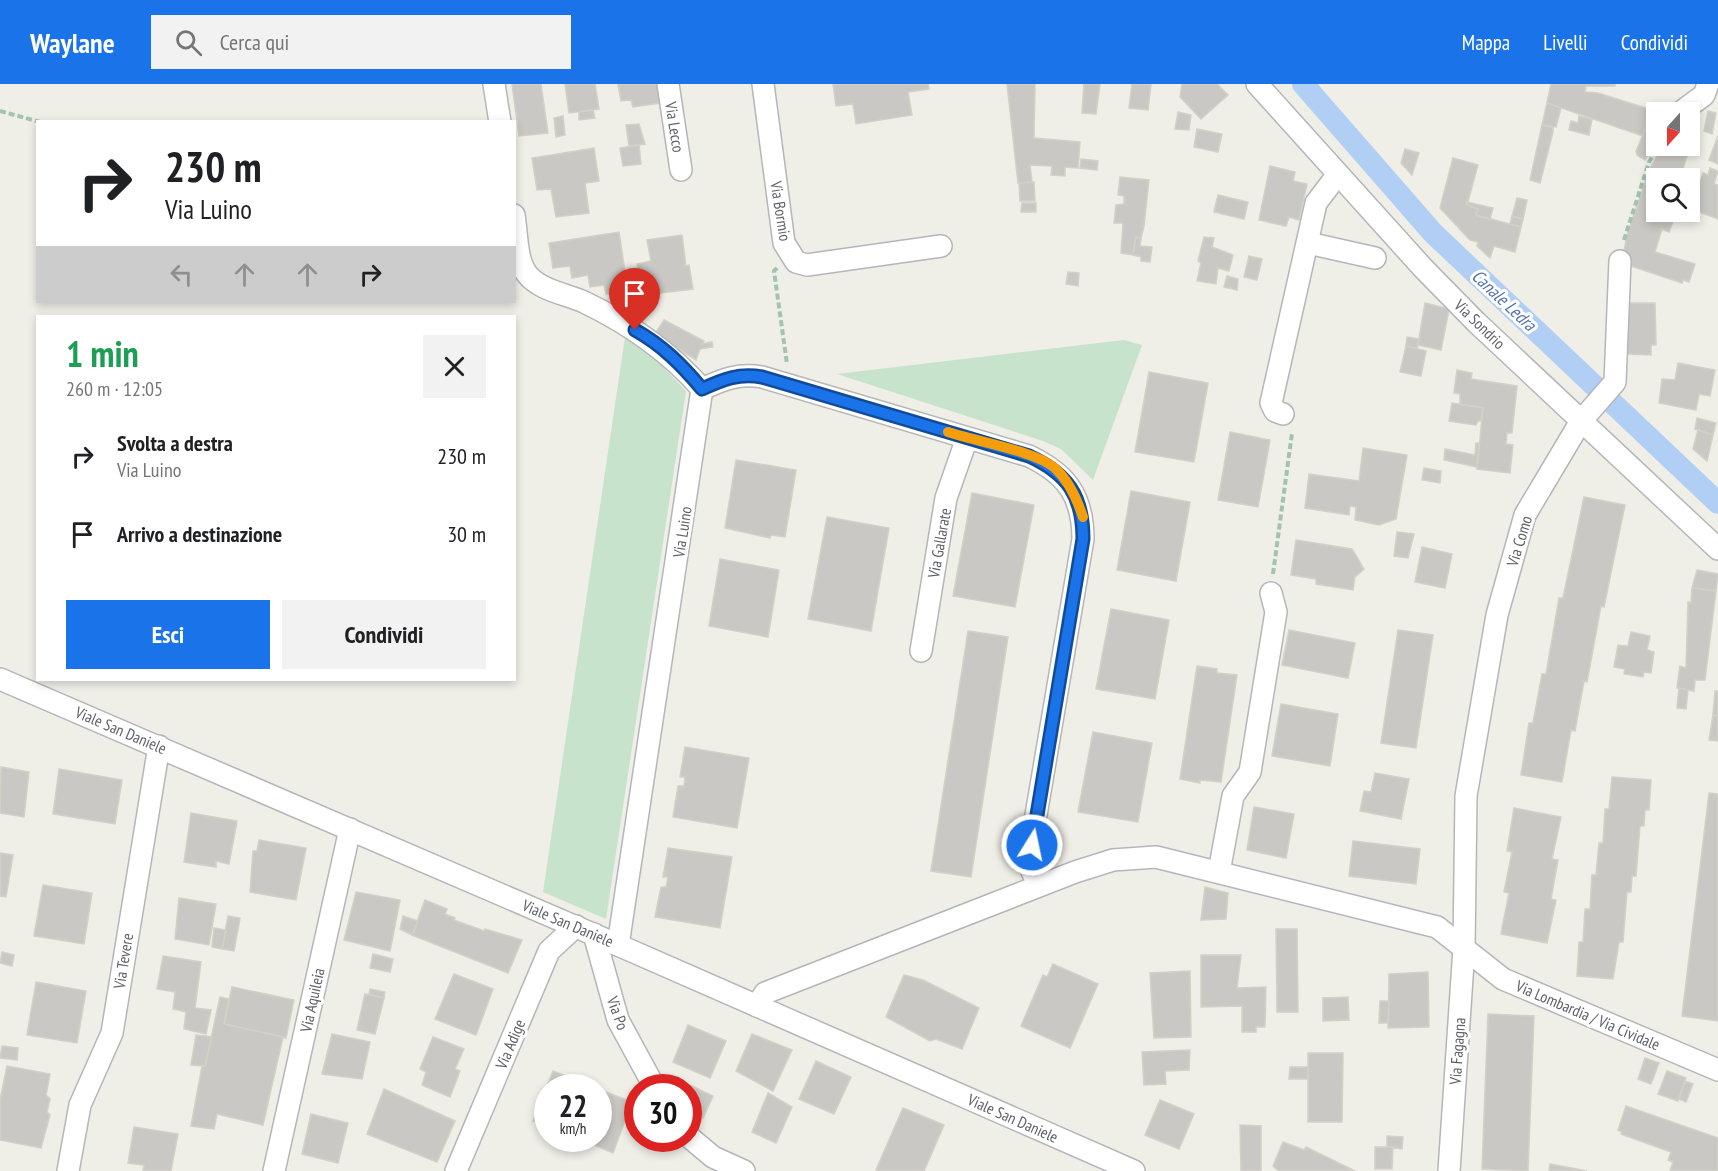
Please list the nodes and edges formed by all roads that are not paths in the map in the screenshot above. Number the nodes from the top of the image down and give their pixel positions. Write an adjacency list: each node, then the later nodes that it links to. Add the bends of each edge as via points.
1 (494, 84): 7 (street)
2 (668, 84): 8 (street, Via Lecco)
3 (763, 84): 12 (street, Via Bormio, via 784,243 796,262 807,265)
4 (1257, 84): 9 (street, Via Sondrio)
5 (1708, 84): 6 (street, via 1704,95)
6 (1695, 102)
7 (500, 120)
8 (681, 170)
9 (1338, 174): 11 (street, via 1316,203); 17 (street, Via Sondrio, via 1423,268)
10 (516, 228): 15 (street, via 522,265 533,280 585,302 651,339 680,363)
11 (1308, 243): 13 (street); 16 (street, via 1271,403 1275,411)
12 (941, 246)
13 (1376, 258)
14 (1620, 261): 17 (street, Via Como, via 1615,382)
15 (702, 389): 18 (street, via 731,376 747,374); 29 (street, Via Luino)
16 (1283, 414)
17 (1586, 415): 19 (street, Via Sondrio); 28 (street, Via Como, via 1525,515 1497,615 1466,796)
18 (967, 438): 21 (street, Via Gallarate, via 946,498); 26 (street, via 1054,467 1067,483 1083,518 1079,570 1028,862)
19 (1718, 549)
20 (1271, 592): 25 (street, via 1276,612 1250,772 1233,796)
21 (921, 651)
22 (0, 679): 23 (street, Viale San Daniele)
23 (159, 746): 24 (street, Viale San Daniele); 35 (street, Via Tevere, via 111,1033 80,1105)
24 (350, 829): 27 (street, Viale San Daniele); 36 (street, Via Aquileia)
25 (1219, 872): 26 (street, Via Lombardia / Via Cividale, via 1156,857 1113,860); 28 (street, Via Lombardia / Via Cividale, via 1437,927)
26 (1038, 885): 30 (street, Via Lombardia / Via Cividale, via 765,993)
27 (585, 930): 29 (street, Viale San Daniele); 32 (street, Via Po, via 618,1020); 37 (street, Via Adige, via 549,951)
28 (1464, 940): 31 (street, Via Lombardia / Via Cividale, via 1503,979); 40 (street, Via Fagagna)
29 (618, 945): 30 (street, Viale San Daniele)
30 (758, 1006): 39 (street, Viale San Daniele)
31 (1718, 1070)
32 (647, 1074)
33 (702, 1152): 34 (street)
34 (712, 1164): 38 (street)
35 (68, 1171)
36 (274, 1171)
37 (456, 1171)
38 (744, 1171)
39 (1134, 1171)
40 (1449, 1171)

